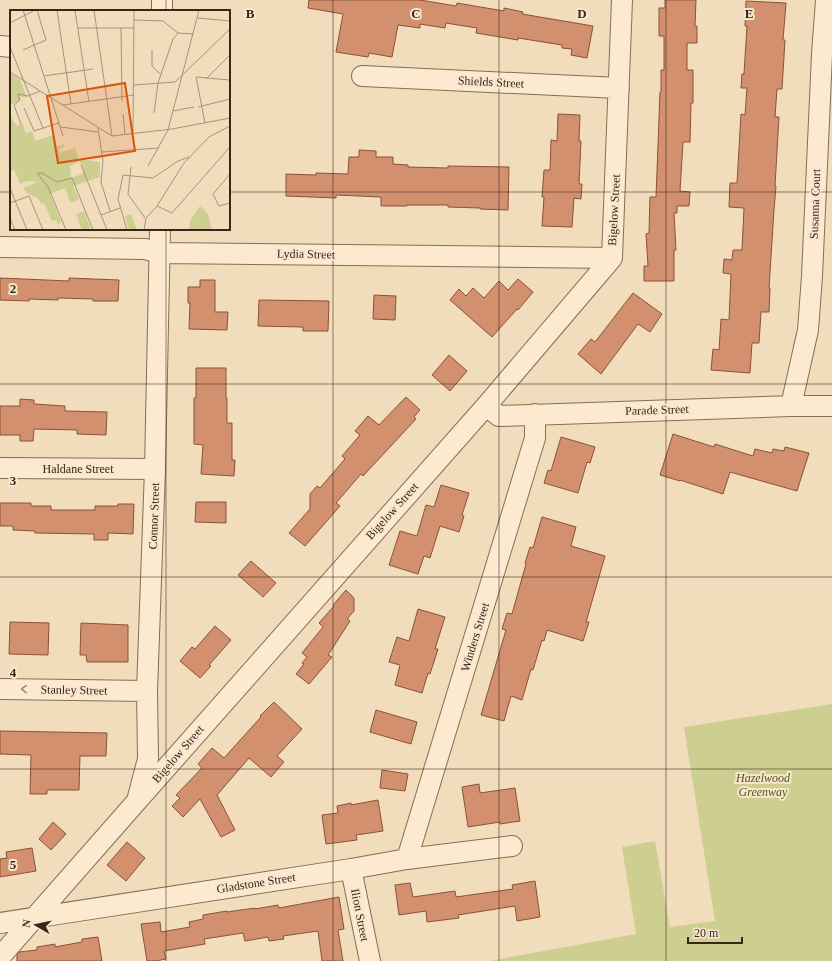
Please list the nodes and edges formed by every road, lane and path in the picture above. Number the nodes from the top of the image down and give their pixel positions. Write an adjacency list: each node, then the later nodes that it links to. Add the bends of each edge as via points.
1 (622, 0): 6 (street, Bigelow Street)
2 (826, 0): 12 (street, Susanna Court, via 808,330)
3 (0, 46): 4 (street)
4 (10, 47)
5 (362, 76): 6 (street, Shields Street)
6 (619, 88): 10 (street, Bigelow Street)
7 (160, 230): 9 (street, Connor Street)
8 (0, 247): 9 (street, Lydia Street, via 145,248)
9 (160, 252): 10 (street, Lydia Street); 16 (street, Connor Street)
10 (612, 258): 11 (street, Bigelow Street)
11 (486, 406): 14 (street, Parade Street, via 499,416); 19 (street, Bigelow Street)
12 (791, 406): 13 (street, Parade Street); 14 (street, Parade Street)
13 (832, 406)
14 (535, 414): 21 (street, Winders Street, via 535,438)
15 (0, 468): 16 (street, Haldane Street)
16 (155, 470): 18 (street, Connor Street)
17 (0, 689): 18 (street, Stanley Street, one-way to 17)
18 (147, 691): 19 (street, Connor Street, via 148,759)
19 (137, 800): 23 (street, Bigelow Street)
20 (512, 846): 21 (street, Gladstone Street)
21 (407, 859): 22 (street, Gladstone Street)
22 (351, 868): 23 (street, Gladstone Street); 26 (street, Ilion Street)
23 (36, 917): 24 (street, Gladstone Street); 25 (street, Bigelow Street)
24 (0, 923)
25 (0, 957)
26 (370, 961)

